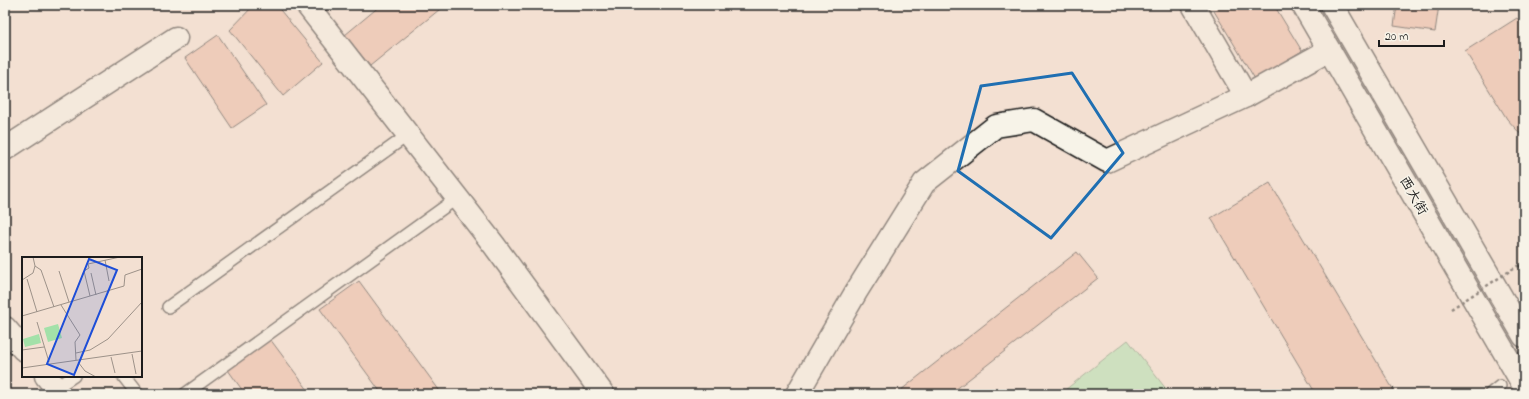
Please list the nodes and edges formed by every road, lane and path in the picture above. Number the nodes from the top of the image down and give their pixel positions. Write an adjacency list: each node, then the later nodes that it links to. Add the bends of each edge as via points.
1 (307, 5): 8 (street)
2 (1193, 5): 7 (street)
3 (1303, 5): 6 (street, 西大街)
4 (1340, 9): 15 (street, 西大街)
5 (176, 38): 9 (street)
6 (1329, 50): 7 (street); 19 (street, 西大街)
7 (1246, 96): 23 (street, via 1107,161 1034,120 996,126 924,183)
8 (408, 135): 10 (street); 12 (lane)
9 (5, 149)
10 (457, 198): 21 (lane); 22 (street)
11 (1524, 274): 13 (path, bridge, via 1519,265)
12 (168, 307)
13 (1452, 309)
14 (5, 328): 16 (street)
15 (1524, 336)
16 (22, 348)
17 (124, 377): 20 (lane)
18 (1500, 386): 24 (lane)
19 (1524, 386)
20 (137, 394)
21 (185, 394)
22 (603, 394)
23 (796, 394)
24 (1490, 394)

